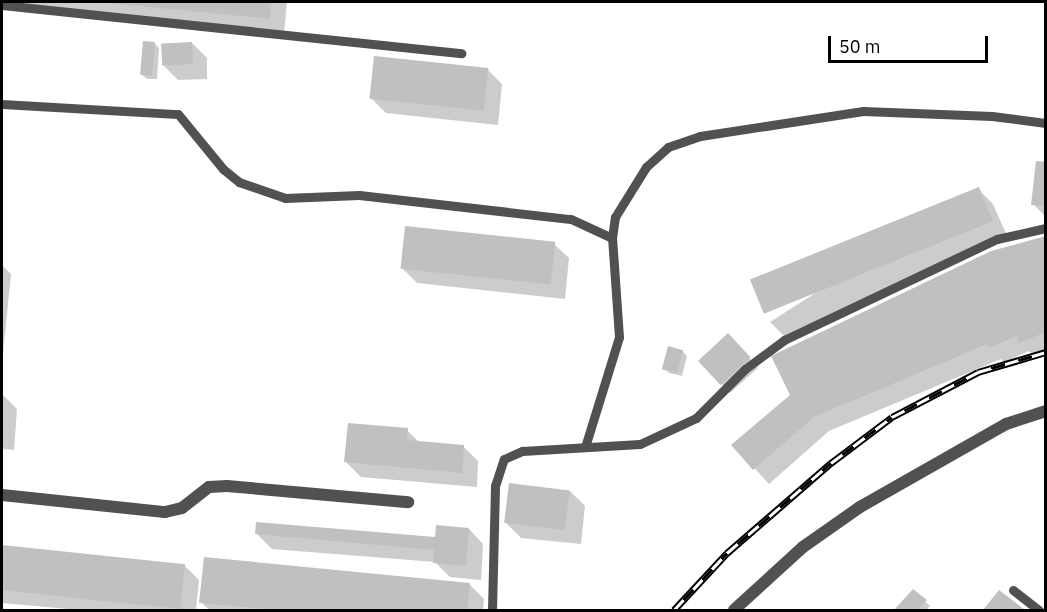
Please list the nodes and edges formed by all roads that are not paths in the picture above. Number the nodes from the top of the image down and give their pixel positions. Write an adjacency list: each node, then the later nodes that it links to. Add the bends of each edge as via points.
1 (2, 5): 2 (lane, via 283,37)
2 (462, 52)
3 (2, 104): 6 (lane, via 178,114 223,169 239,182 285,198 359,195 571,219)
4 (1046, 123): 6 (lane, via 992,116 863,111 700,136 668,147 646,167 615,217)
5 (1046, 228): 8 (lane, via 998,239 784,340 745,369 687,424 640,444)
6 (612, 238): 8 (lane, via 619,337)
7 (1046, 411): 13 (street, via 1006,424 860,507 803,548)
8 (585, 447): 12 (lane, via 522,451 504,459 495,486)
9 (2, 495): 10 (street, via 165,513 182,507 209,487 227,486)
10 (408, 502)
11 (1013, 591): 14 (lane)
12 (492, 610)
13 (734, 610)
14 (1039, 610)

